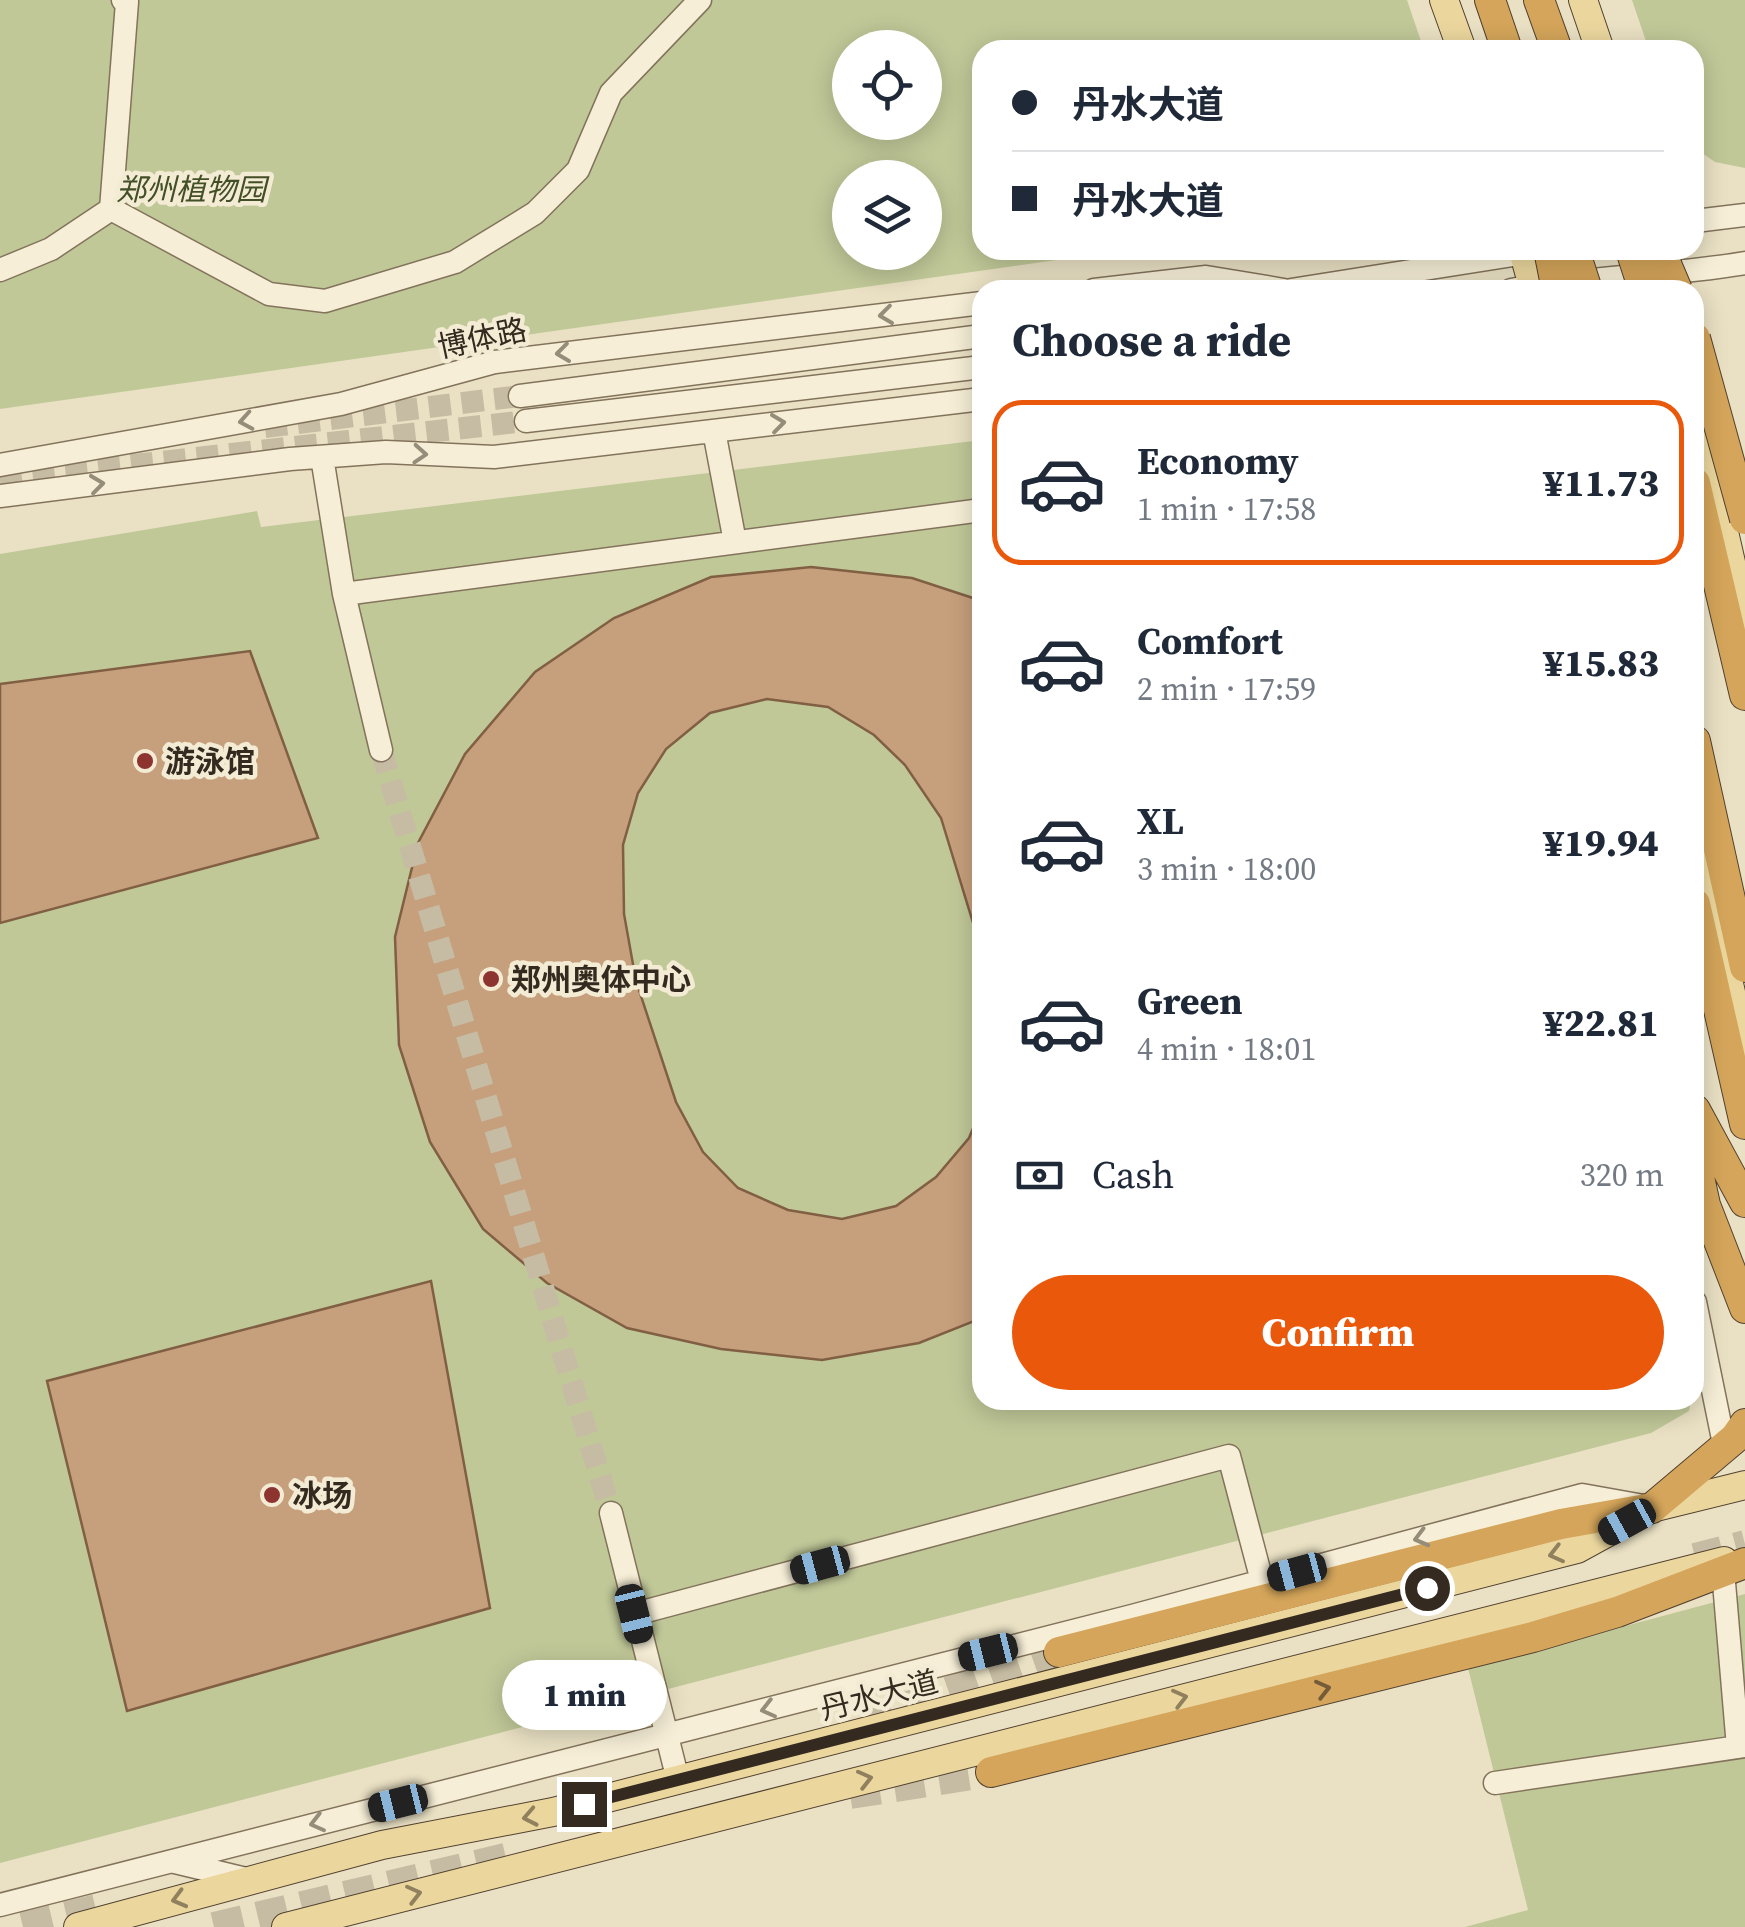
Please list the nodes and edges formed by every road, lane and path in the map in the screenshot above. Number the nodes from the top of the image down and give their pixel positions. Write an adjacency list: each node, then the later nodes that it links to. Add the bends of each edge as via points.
1 (700, 0): 9 (street, via 611,93 578,170 535,213 455,262 325,300 269,294)
2 (1444, 0): 6 (main road)
3 (1583, 0): 8 (main road)
4 (128, 1): 9 (street)
5 (1493, 7): 7 (highway)
6 (1458, 40)
7 (1503, 40)
8 (1597, 40)
9 (111, 209): 14 (street, via 52,249)
10 (1745, 215): 11 (street)
11 (1704, 219)
12 (1478, 260): 18 (street)
13 (1745, 263): 15 (street)
14 (0, 270)
15 (1663, 274): 19 (street)
16 (1174, 280): 17 (street)
17 (1229, 280)
18 (1351, 280)
19 (1581, 280)
20 (972, 304): 30 (street, 博体路, one-way to 30, via 495,362 341,404)
21 (972, 337): 24 (street)
22 (972, 368): 26 (street)
23 (1704, 368): 32 (highway, bridge)
24 (520, 396)
25 (972, 400): 27 (street, one-way to 25)
26 (526, 421)
27 (714, 431): 29 (street, one-way to 27, via 494,457); 35 (street)
28 (1704, 443): 36 (main road)
29 (322, 456): 31 (street, one-way to 29); 37 (street)
30 (0, 465)
31 (0, 496)
32 (1744, 503): 36 (street)
33 (972, 511): 35 (street)
34 (1704, 521): 39 (highway)
35 (735, 542): 37 (street)
36 (1731, 560): 38 (main road)
37 (344, 594): 40 (street)
38 (1745, 624)
39 (1745, 694)
40 (381, 750)
41 (1704, 782): 44 (highway)
42 (1704, 881): 45 (main road)
43 (1704, 936): 45 (highway)
44 (1745, 967)
45 (1739, 1062): 46 (highway)
46 (1745, 1124)
47 (1704, 1127): 49 (highway)
48 (1704, 1200): 50 (highway)
49 (1745, 1202)
50 (1745, 1308)
51 (1704, 1332): 52 (street)
52 (1734, 1434): 54 (highway)
53 (1745, 1486): 54 (main road, 丹水大道)
54 (1652, 1508): 57 (street, one-way to 57, via 1582,1495); 59 (highway, via 1562,1524); 63 (main road, 丹水大道, one-way to 63, via 1577,1549)
55 (611, 1513): 58 (street)
56 (1738, 1564): 61 (street); 62 (highway, one-way to 56, via 1533,1637); 69 (main road, one-way to 56)
57 (1262, 1581): 58 (street, via 1229,1456); 60 (street, one-way to 60)
58 (634, 1614): 60 (street)
59 (1059, 1652)
60 (666, 1735): 63 (street); 65 (street, one-way to 65)
61 (1741, 1747): 64 (street)
62 (991, 1772)
63 (678, 1780): 66 (main road, 丹水大道, one-way to 66)
64 (1495, 1783)
65 (170, 1861): 66 (street); 67 (street)
66 (250, 1880): 68 (main road, 丹水大道, one-way to 68)
67 (0, 1905)
68 (78, 1927)
69 (286, 1927)

